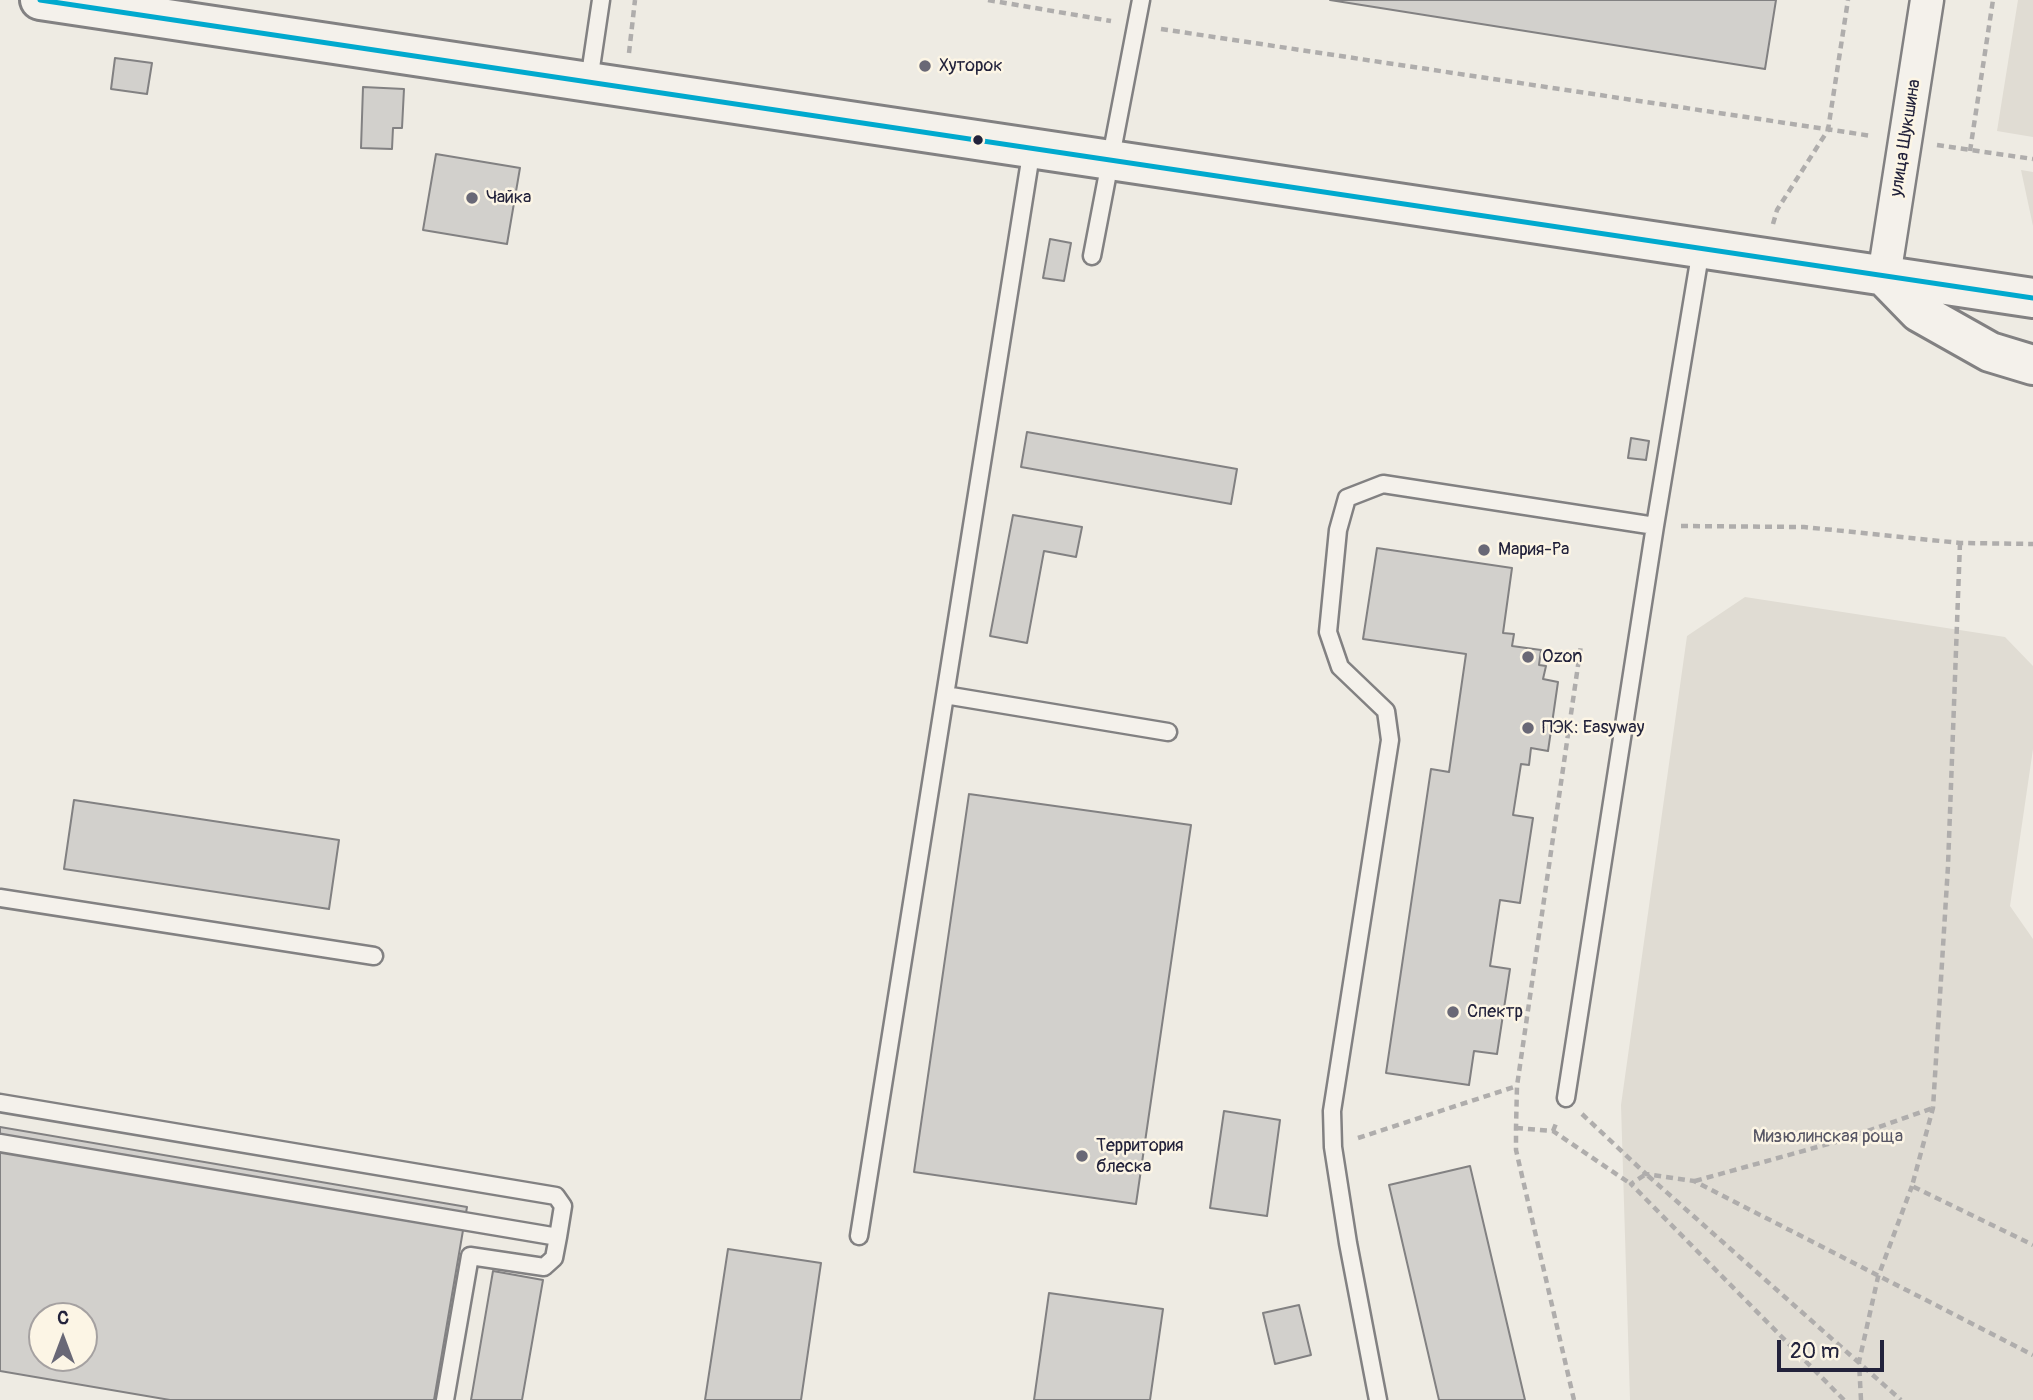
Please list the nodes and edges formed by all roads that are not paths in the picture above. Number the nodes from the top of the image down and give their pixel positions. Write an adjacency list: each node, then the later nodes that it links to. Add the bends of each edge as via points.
1 (40, 0): 5 (street)
2 (601, 0): 5 (lane)
3 (1142, 0): 7 (lane)
4 (1927, 0): 10 (street, улица Шукшина)
5 (589, 81): 6 (street)
6 (1032, 148): 7 (street); 14 (lane)
7 (1111, 159): 8 (street); 9 (lane)
8 (1701, 249): 10 (street); 13 (lane)
9 (1093, 256)
10 (1884, 275): 11 (street); 12 (street, via 1919,312 1990,352)
11 (2033, 298)
12 (2033, 365)
13 (1655, 526): 18 (lane); 24 (lane, via 1383,484 1347,498 1338,530 1328,632 1340,667 1386,711 1390,740 1332,1111 1333,1147)
14 (945, 695): 15 (lane); 21 (lane)
15 (1168, 732)
16 (0, 898): 17 (lane)
17 (374, 956)
18 (1566, 1098)
19 (0, 1103): 22 (lane, via 556,1196 563,1206)
20 (0, 1143): 22 (lane)
21 (859, 1236)
22 (558, 1237): 23 (lane, via 554,1258 544,1267 470,1256)
23 (445, 1400)
24 (1378, 1400)

